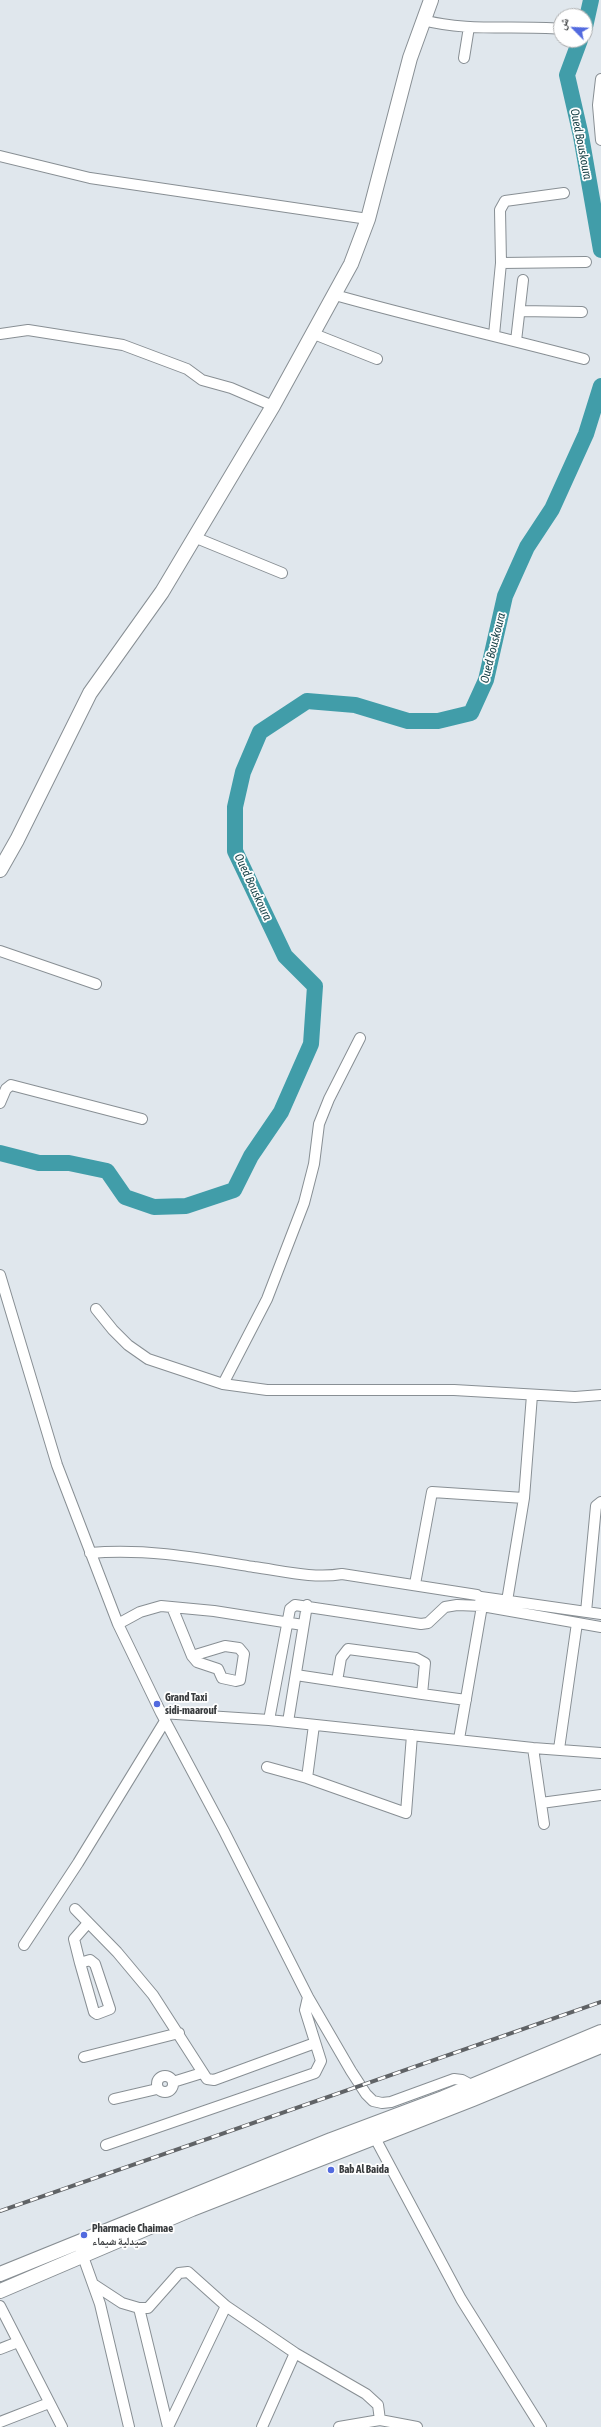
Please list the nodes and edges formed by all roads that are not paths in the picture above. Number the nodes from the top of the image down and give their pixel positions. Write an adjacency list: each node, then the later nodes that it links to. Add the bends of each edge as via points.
1 (431, 0): 2 (street)
2 (423, 20): 3 (street); 10 (street, via 405,76)
3 (469, 27): 4 (street); 5 (street)
4 (553, 28)
5 (464, 58)
6 (601, 79): 7 (street, via 598,105)
7 (601, 139)
8 (0, 156): 10 (street, via 90,178)
9 (564, 193): 12 (street, via 505,201 500,210)
10 (368, 219): 14 (street, via 356,252)
11 (586, 262): 12 (street)
12 (501, 264): 19 (street)
13 (523, 280): 15 (street)
14 (335, 295): 18 (street); 19 (street, via 436,324)
15 (520, 311): 16 (street); 20 (street)
16 (582, 312)
17 (0, 334): 23 (street, via 28,330 123,345 186,369 202,380 230,388)
18 (314, 334): 21 (street); 23 (street)
19 (494, 336): 20 (street)
20 (516, 341): 22 (street)
21 (377, 359)
22 (584, 359)
23 (273, 406): 24 (street)
24 (194, 536): 25 (street); 26 (street, via 155,603 90,693)
25 (282, 573)
26 (0, 870)
27 (0, 951): 28 (street)
28 (96, 984)
29 (360, 1038): 34 (street, via 319,1124 314,1164 304,1203 267,1299)
30 (0, 1103): 31 (street, via 6,1090 12,1085)
31 (142, 1119)
32 (0, 1275): 39 (street, via 56,1465)
33 (96, 1309): 34 (street, via 128,1345 148,1359)
34 (223, 1384): 35 (street, via 267,1390 454,1390)
35 (532, 1395): 36 (street); 37 (street)
36 (601, 1395)
37 (524, 1498): 40 (street, via 432,1492); 43 (street)
38 (601, 1502): 45 (street, via 596,1506)
39 (90, 1553): 40 (street, via 137,1550 296,1573 326,1576 342,1574); 49 (street)
40 (415, 1584): 41 (street)
41 (481, 1602): 42 (street, via 445,1607 428,1623 421,1624); 43 (street); 56 (street)
42 (307, 1605): 47 (street, via 292,1606); 50 (street)
43 (512, 1605): 45 (street); 48 (street)
44 (172, 1607): 47 (street); 49 (street, via 152,1608); 52 (street)
45 (586, 1612): 46 (street)
46 (601, 1614)
47 (287, 1622): 50 (street); 58 (street)
48 (577, 1623): 51 (street); 64 (street)
49 (118, 1624): 57 (street)
50 (304, 1625): 53 (street)
51 (601, 1627)
52 (192, 1656): 52 (street, via 226,1646 239,1648 244,1654 240,1680 222,1678 218,1668 197,1662)
53 (296, 1675): 54 (street); 59 (street)
54 (338, 1681): 55 (street); 55 (street, via 341,1658 348,1649 416,1658 426,1663 427,1669)
55 (422, 1694): 56 (street)
56 (466, 1700): 62 (street)
57 (163, 1717): 58 (street); 73 (street, via 100,1827); 75 (street)
58 (270, 1720): 59 (street)
59 (288, 1722): 60 (street)
60 (314, 1725): 61 (street); 67 (street)
61 (412, 1735): 62 (street); 67 (street, via 406,1813)
62 (459, 1740): 63 (street)
63 (533, 1748): 64 (street); 69 (street)
64 (559, 1749): 65 (street)
65 (601, 1752)
66 (267, 1767): 67 (street)
67 (307, 1778)
68 (601, 1795): 69 (street)
69 (541, 1803): 70 (street)
70 (544, 1824)
71 (75, 1909): 72 (street)
72 (88, 1923): 74 (street, via 74,1939); 77 (street, via 139,1978)
73 (24, 1945)
74 (80, 1963): 74 (street, via 95,2013 109,2011 95,1964 90,1960)
75 (308, 1997): 78 (street, via 305,2010); 82 (street, via 355,2077 373,2101 382,2104 390,2102 454,2079)
76 (601, 2032): 82 (street)
77 (179, 2033): 80 (street); 81 (street)
78 (316, 2043): 81 (street, via 214,2080 207,2079); 85 (street, via 321,2061 315,2073)
79 (601, 2046): 84 (street)
80 (84, 2057)
81 (202, 2073): 83 (street, via 173,2082 169,2076 158,2079 155,2081 157,2089)
82 (473, 2086): 86 (street, via 331,2140)
83 (114, 2099)
84 (375, 2138): 87 (street, via 302,2164); 106 (street, via 461,2299)
85 (106, 2145)
86 (78, 2243): 87 (street); 88 (street)
87 (84, 2256): 89 (street); 90 (street)
88 (0, 2274)
89 (93, 2284): 93 (street, via 122,2303); 101 (street)
90 (0, 2291)
91 (0, 2306): 94 (street)
92 (226, 2306): 93 (street, via 186,2272 177,2276 148,2308); 96 (street); 102 (street)
93 (139, 2308): 102 (street)
94 (18, 2342): 95 (street); 97 (street)
95 (0, 2349)
96 (295, 2353): 98 (street, via 375,2400); 103 (street)
97 (49, 2403): 99 (street); 100 (street)
98 (380, 2420): 104 (street); 105 (street)
99 (0, 2422)
100 (62, 2427)
101 (129, 2427)
102 (168, 2427)
103 (262, 2427)
104 (339, 2427)
105 (417, 2427)
106 (541, 2427)

